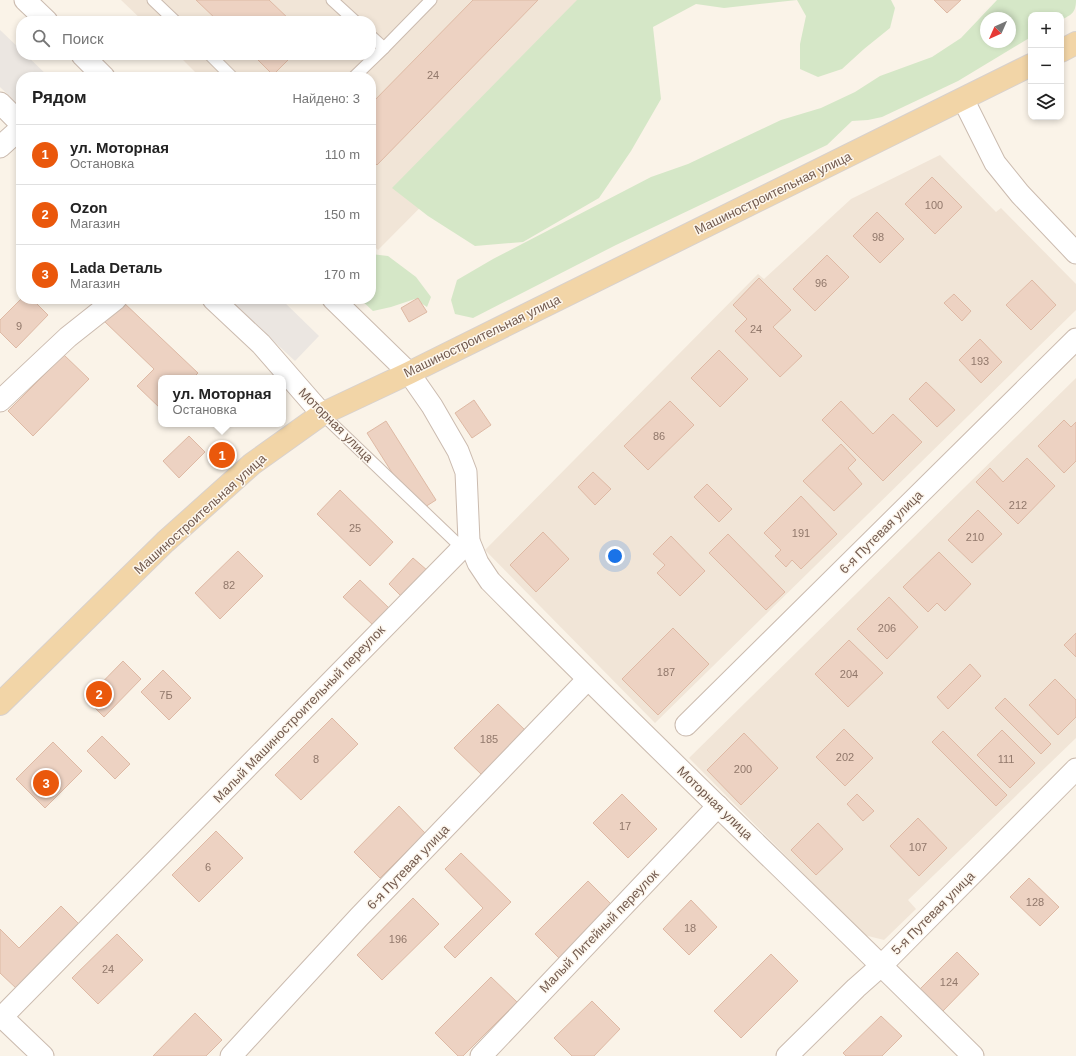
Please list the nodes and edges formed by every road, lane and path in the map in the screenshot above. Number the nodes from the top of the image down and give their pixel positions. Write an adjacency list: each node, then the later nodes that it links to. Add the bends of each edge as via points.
1 (25, 0): 5 (street)
2 (153, 0): 6 (lane)
3 (332, 0): 7 (lane)
4 (431, 0): 10 (lane)
5 (42, 16)
6 (170, 16)
7 (350, 16)
8 (376, 41): 10 (lane)
9 (1076, 43): 11 (main road)
10 (384, 48): 12 (lane)
11 (1064, 49)
12 (376, 56)
13 (87, 60): 17 (street)
14 (215, 60): 18 (lane)
15 (372, 60): 19 (lane)
16 (1028, 67): 20 (main road, Машиностроительная улица)
17 (99, 72)
18 (227, 72)
19 (359, 72)
20 (963, 99): 25 (street, via 995,163 1020,194); 30 (main road, Машиностроительная улица)
21 (0, 103): 22 (street)
22 (16, 119)
23 (16, 133): 24 (street)
24 (0, 147)
25 (1076, 253)
26 (110, 304): 31 (street, via 68,337)
27 (218, 304): 32 (street, Моторная улица, via 261,344)
28 (338, 304): 30 (street)
29 (1076, 339): 36 (street, 6-я Путевая улица)
30 (409, 373): 32 (main road, Машиностроительная улица); 33 (street, via 458,451 466,472)
31 (0, 401)
32 (322, 414): 33 (lane, Моторная улица); 35 (main road, Машиностроительная улица, via 252,464 165,542)
33 (465, 545): 34 (street, Моторная улица, via 490,581); 40 (street, Малый Машиностроительный переулок)
34 (587, 680): 38 (street, Моторная улица); 42 (street, 6-я Путевая улица, via 359,917)
35 (0, 704)
36 (686, 725)
37 (1076, 769): 39 (street, 5-я Путевая улица)
38 (718, 806): 39 (street, Моторная улица); 43 (street, Малый Литейный переулок)
39 (882, 965): 44 (street, 5-я Путевая улица); 45 (street, Моторная улица)
40 (1, 1017): 41 (street)
41 (43, 1056)
42 (231, 1056)
43 (481, 1056)
44 (787, 1056)
45 (973, 1056)

